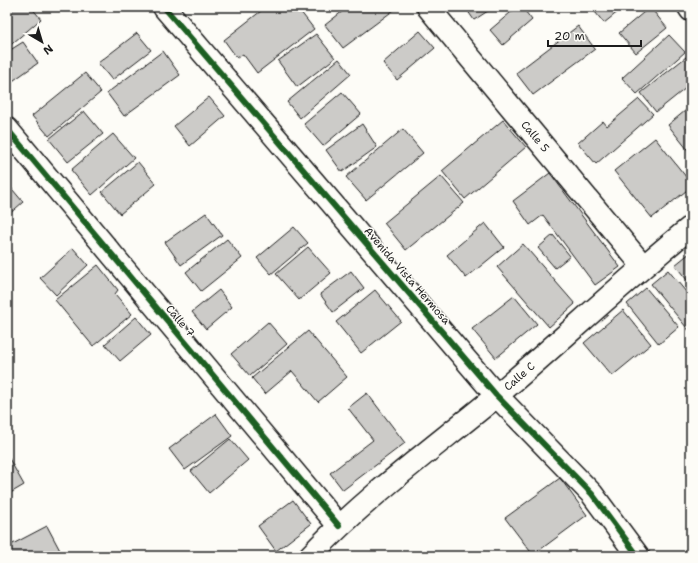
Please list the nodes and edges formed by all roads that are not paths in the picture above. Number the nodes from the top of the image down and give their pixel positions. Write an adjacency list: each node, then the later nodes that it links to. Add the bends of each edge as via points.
1 (164, 7): 8 (street, Avenida Vista Hermosa)
2 (428, 7): 7 (street, Calle 5)
3 (689, 7): 4 (street)
4 (691, 10)
5 (7, 129): 9 (street, Calle 7)
6 (691, 227): 7 (street, Calle C)
7 (642, 266): 8 (street, Calle C)
8 (496, 395): 9 (street, Calle C); 11 (street, Avenida Vista Hermosa, via 592,494)
9 (338, 526): 10 (street, Calle C)
10 (310, 556)
11 (638, 556)

